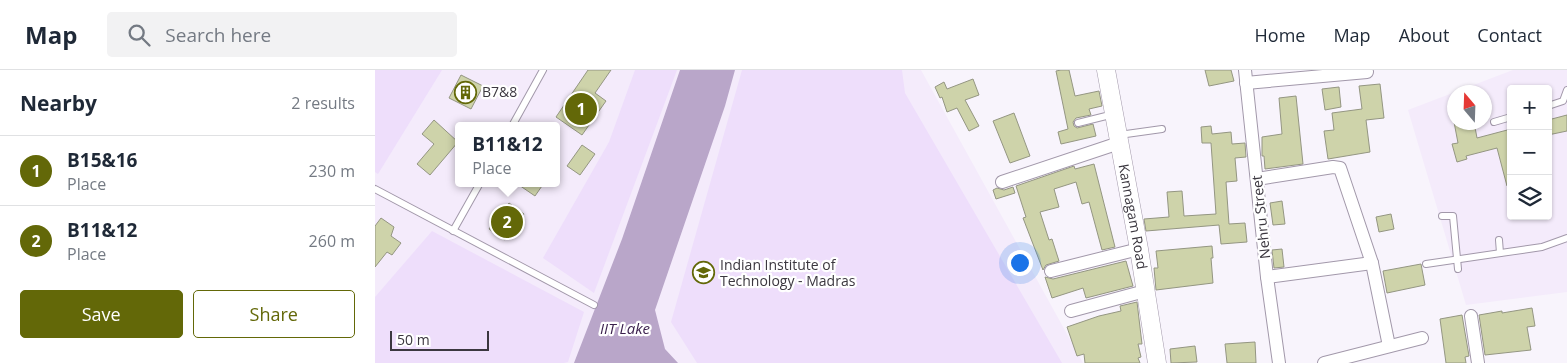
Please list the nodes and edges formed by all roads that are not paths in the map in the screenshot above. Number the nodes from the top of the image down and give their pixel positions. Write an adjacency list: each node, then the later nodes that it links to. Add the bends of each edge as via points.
1 (543, 70): 10 (lane)
2 (1106, 70): 8 (street, Kannagam Road)
3 (1367, 72): 4 (street)
4 (1333, 73): 5 (street)
5 (1245, 76): 15 (street, Nehru Street)
6 (1567, 90): 7 (lane, via 1563,101)
7 (1552, 105)
8 (1114, 114): 11 (lane); 14 (street, Kannagam Road)
9 (1507, 118): 12 (lane)
10 (514, 122)
11 (1078, 122)
12 (1494, 122)
13 (1161, 129): 14 (lane)
14 (1118, 139): 16 (street); 23 (street, Kannagam Road)
15 (1257, 179): 26 (street, via 1341,168); 30 (street, Nehru Street)
16 (1001, 182)
17 (478, 187): 20 (lane)
18 (375, 189): 20 (lane)
19 (1442, 216): 25 (lane, via 1453,216)
20 (453, 231): 32 (lane)
21 (1567, 238): 24 (lane, via 1542,247)
22 (1499, 240): 24 (lane)
23 (1139, 249): 29 (street); 31 (street, Kannagam Road)
24 (1500, 253): 25 (lane)
25 (1457, 259): 27 (lane); 28 (lane)
26 (1372, 263): 30 (street); 36 (street)
27 (1426, 264)
28 (1458, 269)
29 (1051, 270)
30 (1267, 277): 38 (street, Nehru Street)
31 (1145, 291): 33 (street); 37 (street, Kannagam Road)
32 (594, 305)
33 (1071, 311)
34 (1471, 316): 40 (street)
35 (1422, 338): 36 (street)
36 (1389, 346): 39 (street)
37 (1157, 363)
38 (1279, 363)
39 (1324, 363)
40 (1478, 363)

